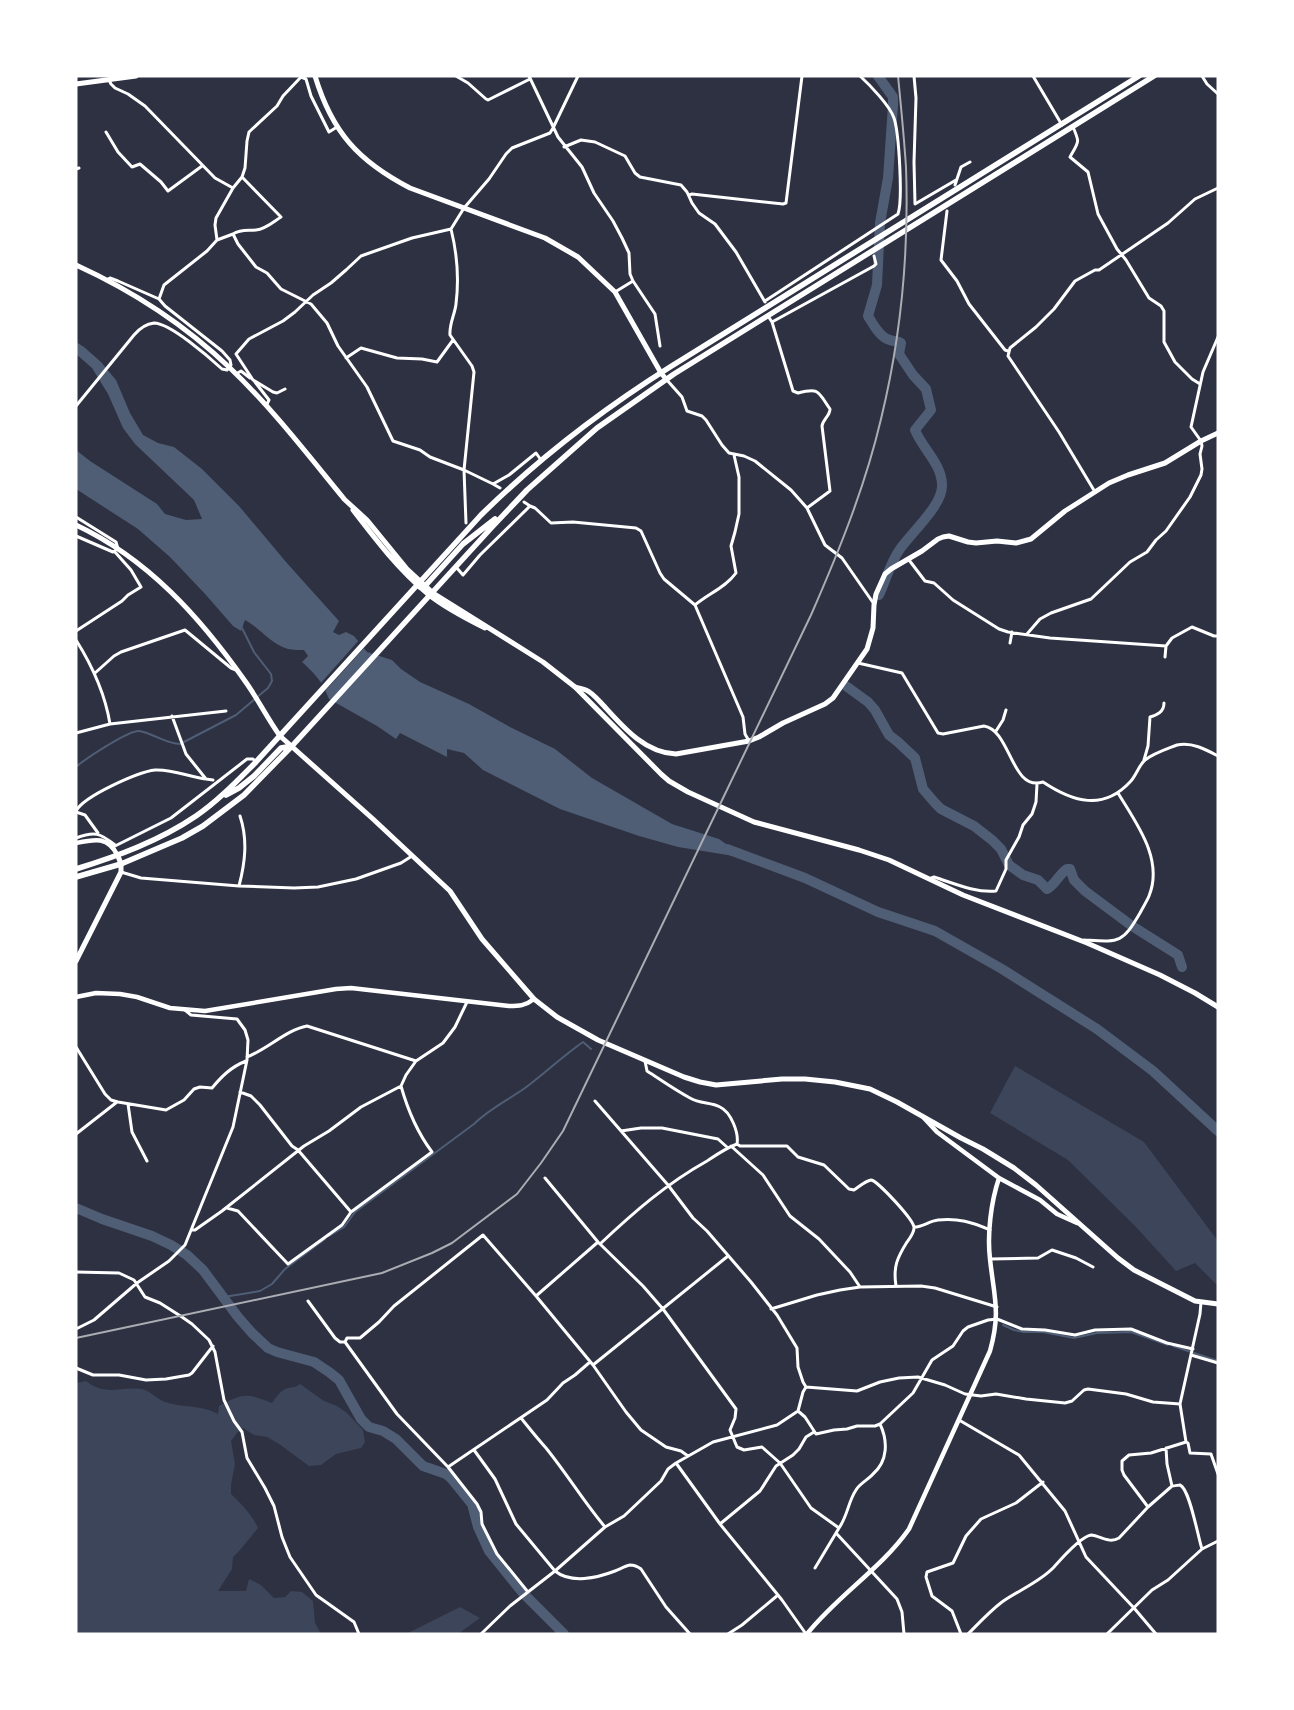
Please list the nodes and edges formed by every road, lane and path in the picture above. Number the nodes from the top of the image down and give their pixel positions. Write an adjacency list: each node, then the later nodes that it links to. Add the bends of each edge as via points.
1 (136, 76): 13 (main road)
2 (315, 76): 19 (main road)
3 (456, 76): 12 (street, via 486,100)
4 (578, 76): 20 (street)
5 (802, 76): 28 (street, via 786,203)
6 (860, 76): 42 (street, via 894,118 899,155 898,214)
7 (914, 76): 23 (street, via 915,204 956,183 961,167)
8 (1033, 76): 17 (street)
9 (1139, 76): 14 (street); 17 (highway)
10 (1154, 76): 14 (highway)
11 (1202, 76): 16 (street)
12 (530, 78): 20 (street)
13 (109, 80): 15 (main road); 24 (street, via 115,88 145,106)
14 (1143, 82): 18 (highway)
15 (76, 84)
16 (1218, 94)
17 (1062, 125): 42 (highway)
18 (1073, 126): 34 (street, via 1078,141 1070,157 1088,172 1098,214); 43 (highway)
19 (337, 128): 25 (street, via 329,132 306,79 301,77 249,132); 29 (main road, via 369,163 389,177)
20 (554, 128): 22 (street); 29 (street, via 550,133 512,148)
21 (106, 132): 24 (street, via 118,152 132,166 140,164 168,190)
22 (564, 147): 28 (street, via 582,140 595,142 625,156 634,173 640,177 681,185); 38 (street, via 582,167 622,238)
23 (968, 163)
24 (202, 166): 26 (street)
25 (242, 177): 26 (street); 32 (street, via 281,216 266,228)
26 (233, 188): 33 (street, via 216,218)
27 (1218, 188): 34 (street, via 1195,199)
28 (689, 195): 42 (street, via 699,212 715,224 736,252)
29 (464, 208): 31 (street); 39 (main road, via 562,246)
30 (947, 211): 48 (street, via 941,260 957,281 964,298)
31 (452, 229): 41 (street, via 412,238 361,256); 46 (street, via 457,285 450,329)
32 (233, 234): 33 (street); 41 (street, via 256,267 268,273 281,288)
33 (217, 240): 40 (street, via 164,285)
34 (1122, 255): 48 (street, via 1075,281 1054,309); 55 (street, via 1149,298 1164,311 1164,342 1175,362)
35 (874, 256): 44 (street, via 874,266)
36 (76, 265): 37 (main road)
37 (105, 280): 40 (street, via 110,278); 50 (main road, via 171,319)
38 (632, 281): 39 (street); 47 (street, via 655,314)
39 (615, 292): 51 (main road)
40 (159, 299): 50 (street, via 222,351 230,360)
41 (306, 301): 49 (street, via 328,323); 54 (street, via 284,321 248,339 236,354)
42 (766, 304): 51 (highway)
43 (768, 315): 44 (street); 53 (highway)
44 (772, 322): 69 (street, via 794,390 798,393 812,389 818,391 830,409 822,426 830,491)
45 (1218, 338): 55 (street)
46 (453, 340): 49 (street, via 437,362 397,358 361,348); 63 (street, via 474,372)
47 (660, 346)
48 (1008, 351): 66 (street, via 1008,356)
49 (346, 358): 63 (street, via 367,387 393,441)
50 (230, 368): 52 (main road); 57 (street, via 222,368 180,335 153,323 139,330)
51 (661, 373): 53 (main road); 62 (highway, via 606,409)
52 (236, 374): 54 (street, via 241,372); 58 (main road)
53 (666, 379): 61 (street, via 682,397 686,411 702,416 722,445); 70 (highway, via 597,428)
54 (253, 380): 56 (street, via 273,392); 58 (street, via 269,400)
55 (1200, 384): 60 (street, via 1191,427)
56 (285, 390)
57 (76, 406)
58 (266, 406): 78 (main road, via 394,561)
59 (1218, 433): 60 (main road)
60 (1201, 441): 66 (main road, via 1165,462 1118,478); 84 (street, via 1201,476 1166,531 1147,552 1130,562 1091,599 1040,619)
61 (734, 455): 69 (street, via 755,461 791,490); 80 (street, via 739,477 739,514 731,546 736,572 727,583)
62 (541, 460): 64 (street, via 536,453); 78 (highway, via 481,515)
63 (464, 470): 64 (street); 72 (street)
64 (493, 484): 65 (street)
65 (500, 488)
66 (1095, 492): 76 (main road, via 1024,542 976,543 950,536)
67 (524, 502): 68 (street)
68 (530, 506): 77 (street, via 463,575); 80 (street, via 551,523 573,522 641,531 664,579)
69 (807, 508): 81 (street, via 825,545 842,558)
70 (507, 510): 77 (highway); 78 (highway, via 464,544)
71 (76, 517): 75 (street, via 116,542)
72 (466, 523)
73 (76, 525): 75 (main road, via 109,542)
74 (76, 536): 75 (street)
75 (117, 550): 82 (street, via 141,587); 91 (main road, via 150,572 174,595)
76 (909, 560): 81 (main road, via 885,574); 83 (street, via 925,581 934,583 968,611 999,629)
77 (456, 566): 79 (highway)
78 (420, 586): 79 (main road); 101 (highway)
79 (429, 596): 93 (main road, via 543,662); 103 (highway)
80 (695, 605): 102 (street, via 743,717)
81 (874, 605): 90 (main road, via 870,642)
82 (76, 631)
83 (1012, 632): 84 (street); 87 (street)
84 (1027, 634): 88 (street)
85 (1218, 636): 88 (street, via 1192,627 1172,638)
86 (76, 640): 92 (street)
87 (1010, 643)
88 (1166, 646): 89 (street)
89 (1165, 657)
90 (858, 663): 99 (street, via 902,673 938,734 984,726); 102 (main road, via 825,704)
91 (237, 670): 92 (street, via 185,630 117,654); 101 (main road)
92 (95, 673): 98 (street)
93 (575, 687): 102 (main road, via 595,697 629,733 664,753 676,754); 124 (main road, via 669,781 754,822 874,855)
94 (1164, 703): 105 (street, via 1159,714 1150,717)
95 (1006, 710): 99 (street)
96 (226, 711): 97 (street)
97 (172, 716): 98 (street); 107 (street, via 186,754)
98 (110, 724): 100 (street)
99 (996, 731): 109 (street, via 1019,772)
100 (76, 733)
101 (280, 736): 103 (main road); 106 (highway)
102 (749, 741)
103 (294, 744): 111 (highway, via 281,748 239,788); 119 (main road); 120 (highway, via 244,795 210,821 182,838)
104 (1218, 756): 105 (street, via 1202,747 1182,744)
105 (1144, 760): 110 (street, via 1135,776)
106 (256, 762): 111 (highway); 117 (street, via 247,759 171,818)
107 (206, 779): 108 (street); 112 (street, via 150,771 116,783 88,800)
108 (213, 780)
109 (1037, 784): 110 (street, via 1043,782 1082,801); 124 (street, via 1032,814 1006,860 996,891 989,892 934,877)
110 (1118, 793): 126 (street, via 1149,849 1153,864 1150,895 1129,930 1117,941)
111 (217, 799): 118 (highway, via 177,828)
112 (76, 812): 114 (street, via 85,815)
113 (240, 816): 125 (street, via 245,844)
114 (98, 834): 115 (street); 117 (street)
115 (76, 838)
116 (76, 843): 117 (street, via 96,839)
117 (114, 846): 118 (street)
118 (118, 856): 120 (main road); 121 (highway)
119 (412, 856): 125 (street, via 401,864 333,885 294,888); 129 (main road, via 450,891 482,938)
120 (121, 864): 122 (main road); 123 (highway)
121 (76, 869)
122 (120, 874): 125 (street); 127 (main road)
123 (76, 878)
124 (929, 879): 126 (main road)
125 (239, 886)
126 (1079, 940): 131 (main road, via 1160,975)
127 (76, 960)
128 (76, 996): 132 (street, via 120,994)
129 (534, 999): 130 (street, via 521,1006); 135 (main road, via 580,1031)
130 (467, 1002): 132 (street, via 351,988 205,1011); 136 (street, via 443,1043)
131 (1218, 1007)
132 (184, 1010): 134 (street, via 191,1015 237,1020 248,1040)
133 (76, 1047): 140 (street, via 105,1094)
134 (247, 1059): 136 (street, via 299,1028 308,1026); 138 (street); 141 (street, via 224,1073 212,1088 194,1089 184,1100 166,1110)
135 (646, 1061): 142 (main road, via 684,1077 716,1085 782,1079 835,1082 870,1090); 145 (street, via 647,1071 688,1097 720,1106 726,1111 737,1131)
136 (416, 1062): 137 (street)
137 (401, 1086): 147 (street); 153 (street, via 409,1113 432,1152)
138 (240, 1092): 147 (street, via 251,1096); 156 (street, via 234,1127)
139 (594, 1101): 143 (street)
140 (118, 1102): 141 (street); 144 (street)
141 (128, 1104): 148 (street, via 132,1132)
142 (923, 1116): 150 (street, via 937,1132); 154 (main road, via 1014,1168)
143 (621, 1131): 146 (street, via 662,1128 718,1139); 151 (street)
144 (76, 1134)
145 (737, 1144): 146 (street); 155 (street, via 787,1146 798,1157 824,1165 849,1189 854,1190 872,1180 898,1204)
146 (729, 1147): 151 (street); 165 (street, via 763,1175 790,1216 819,1239)
147 (298, 1150): 152 (street); 153 (street)
148 (147, 1161)
149 (546, 1178): 158 (street)
150 (999, 1178): 154 (street); 157 (street)
151 (668, 1185): 158 (street); 159 (street)
152 (227, 1208): 153 (street, via 238,1211 288,1264 342,1226); 156 (street)
153 (351, 1212)
154 (1079, 1224): 168 (main road, via 1126,1264 1187,1298)
155 (914, 1227): 157 (street, via 935,1220 960,1220); 164 (street, via 897,1257)
156 (192, 1230): 163 (street, via 177,1254)
157 (990, 1230): 160 (street)
158 (599, 1243): 166 (street); 172 (street)
159 (728, 1256): 171 (street); 172 (street)
160 (990, 1259): 161 (street, via 1038,1258 1052,1250); 170 (street)
161 (1092, 1267)
162 (76, 1272): 163 (street, via 119,1273)
163 (137, 1283): 174 (street, via 94,1320); 176 (street, via 145,1297 192,1324)
164 (896, 1286): 165 (street); 170 (street, via 935,1288)
165 (860, 1287): 171 (street, via 817,1295)
166 (536, 1296): 175 (street, via 483,1234 360,1338 347,1338); 180 (street)
167 (308, 1301): 175 (street, via 335,1338)
168 (1201, 1302): 169 (main road); 177 (street)
169 (1218, 1304)
170 (997, 1308): 173 (street)
171 (771, 1309): 183 (street, via 797,1348 798,1367)
172 (663, 1310): 180 (street); 191 (street, via 736,1409 730,1430)
173 (997, 1319): 177 (street, via 1022,1329 1075,1335 1095,1330 1131,1329); 182 (street, via 968,1326 953,1346 932,1360); 184 (street, via 990,1351)
174 (76, 1329)
175 (345, 1342): 198 (street, via 397,1414)
176 (213, 1346): 181 (street, via 192,1373 166,1380 93,1375); 216 (street, via 224,1400 242,1432 247,1458 274,1506 290,1557 316,1594 354,1622)
177 (1193, 1349): 178 (street)
178 (1191, 1355): 179 (street); 185 (street)
179 (1218, 1362)
180 (592, 1364): 187 (street); 195 (street, via 641,1430 666,1447)
181 (76, 1368)
182 (922, 1378): 183 (street, via 899,1378 857,1391); 184 (street); 189 (street, via 909,1397)
183 (806, 1387): 186 (street)
184 (971, 1394): 185 (street, via 1065,1403 1088,1389); 188 (street)
185 (1180, 1404): 192 (street)
186 (798, 1411): 190 (street); 191 (street, via 777,1424)
187 (521, 1418): 194 (street); 204 (street)
188 (959, 1420): 200 (street, via 1019,1454); 212 (street, via 909,1529)
189 (880, 1424): 190 (street, via 819,1434); 205 (street, via 886,1444 883,1462 857,1488)
190 (814, 1432): 197 (street, via 806,1437 793,1455)
191 (732, 1437): 195 (street, via 713,1442); 197 (street, via 737,1447 744,1450 762,1447)
192 (1186, 1442): 193 (street); 199 (street, via 1190,1453 1211,1454)
193 (1166, 1448): 201 (street); 202 (street, via 1129,1456 1122,1461 1124,1475)
194 (474, 1450): 198 (street); 211 (street, via 495,1479 516,1524)
195 (688, 1456): 196 (street)
196 (676, 1463): 203 (street); 204 (street, via 624,1516)
197 (780, 1463): 203 (street, via 760,1491); 205 (street, via 812,1508)
198 (448, 1467): 213 (street, via 477,1504 482,1524 497,1554)
199 (1218, 1474)
200 (1043, 1482): 207 (street, via 1066,1511); 222 (street, via 1016,1503 981,1519 966,1536 953,1564 927,1572 932,1596 952,1611)
201 (1172, 1486): 202 (street); 209 (street, via 1182,1486 1188,1495)
202 (1148, 1507): 207 (street, via 1114,1541 1091,1534)
203 (720, 1524): 214 (street)
204 (605, 1527): 211 (street)
205 (839, 1528): 206 (street)
206 (836, 1533): 210 (street); 212 (street)
207 (1078, 1541): 215 (street, via 1086,1556); 223 (street, via 1048,1572 996,1607)
208 (1218, 1541): 209 (street)
209 (1202, 1549): 215 (street)
210 (815, 1568)
211 (555, 1571): 213 (street); 218 (street, via 582,1579 625,1566 636,1566)
212 (872, 1571): 220 (street, via 841,1597); 221 (street, via 897,1599)
213 (527, 1593): 217 (street)
214 (778, 1595): 219 (street); 220 (street)
215 (1134, 1608): 224 (street); 225 (street)
216 (359, 1634)
217 (482, 1634)
218 (690, 1634)
219 (728, 1634)
220 (807, 1634)
221 (904, 1634)
222 (961, 1634)
223 (968, 1634)
224 (1107, 1634)
225 (1156, 1634)

